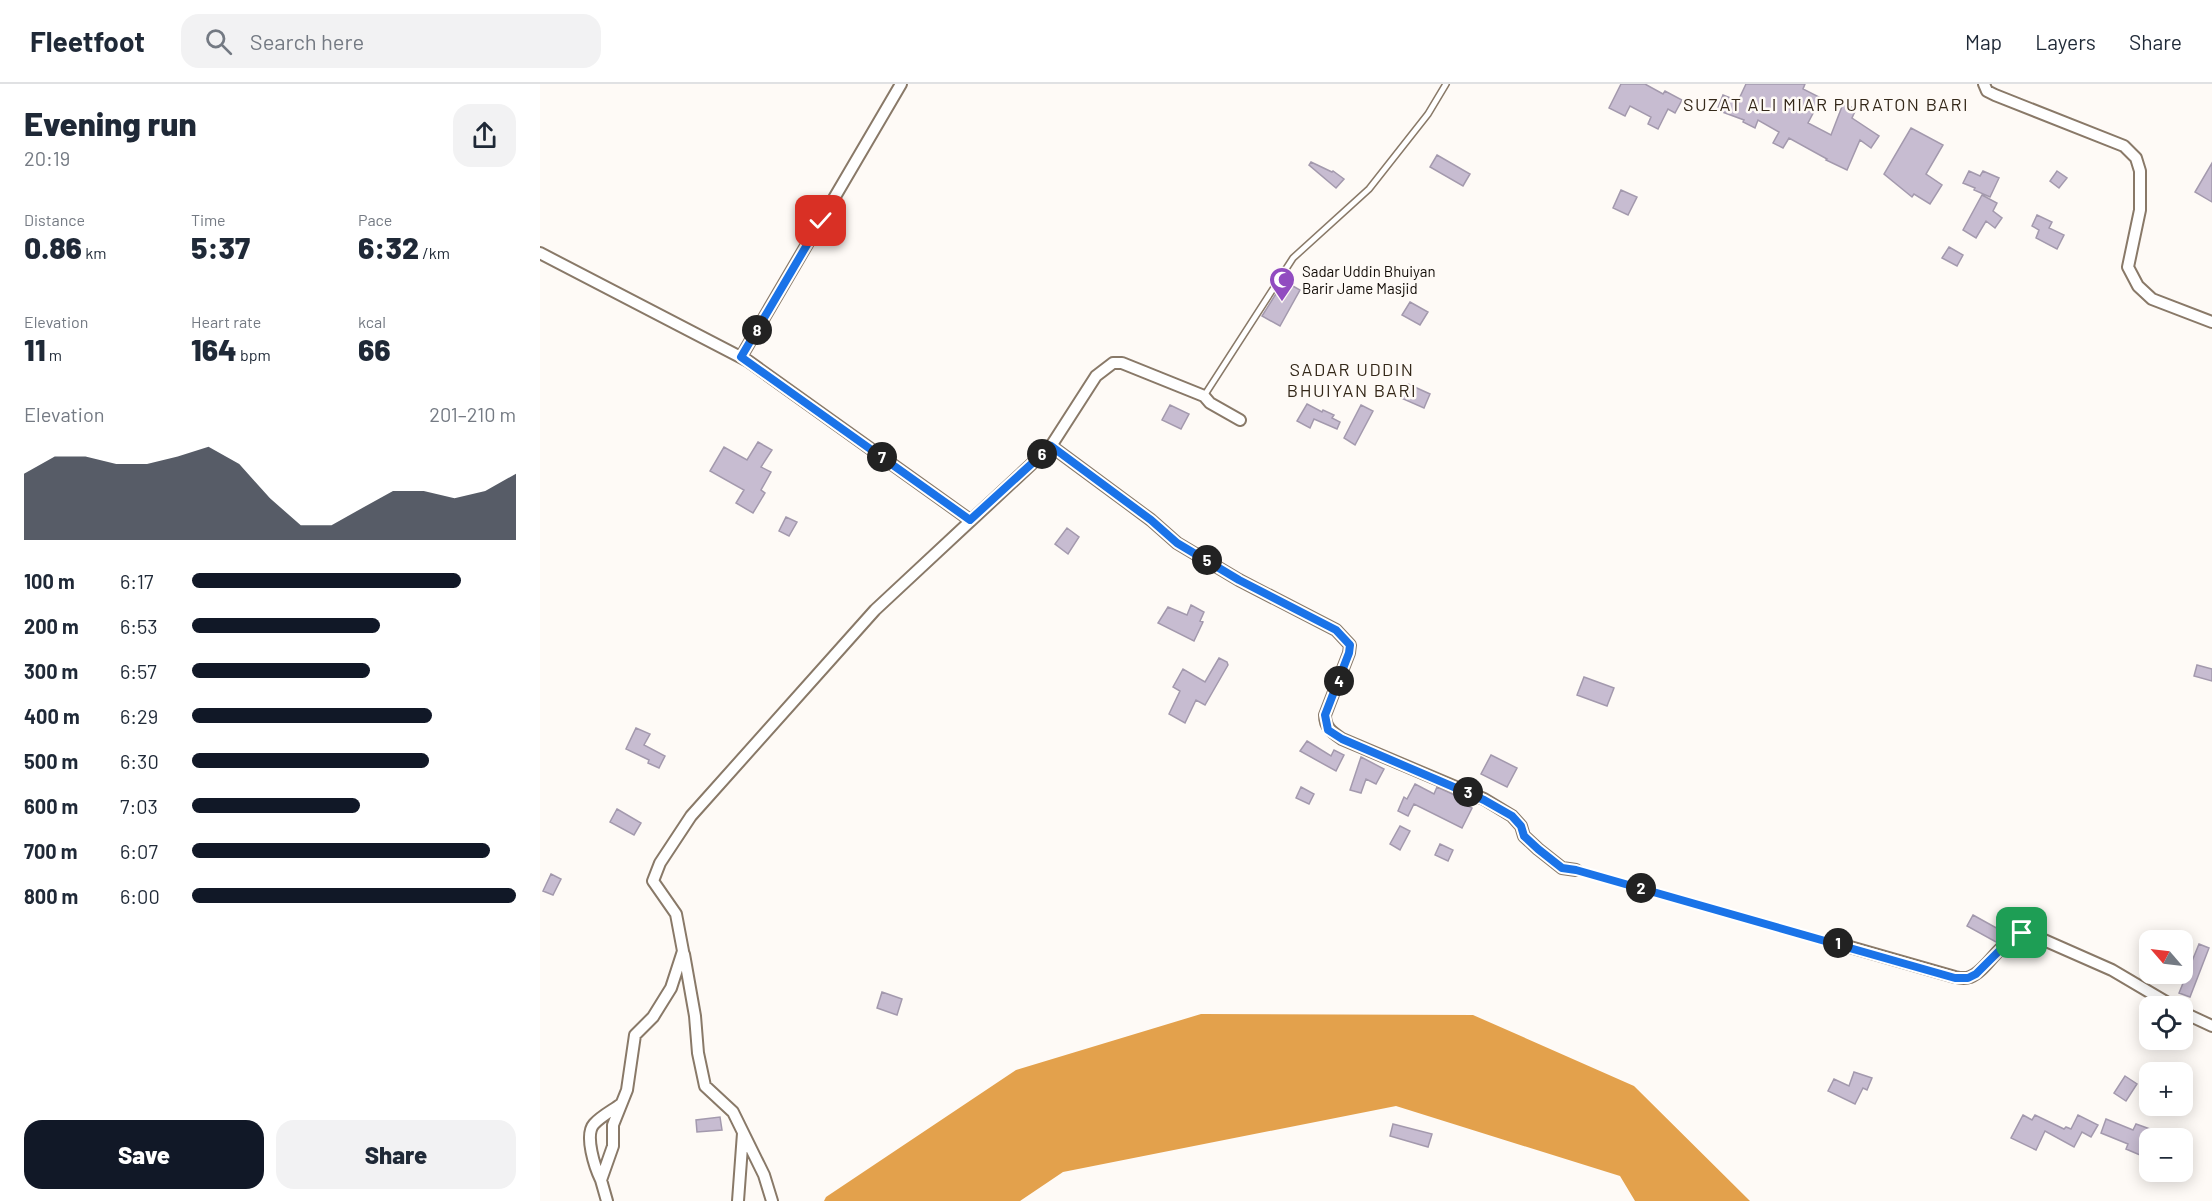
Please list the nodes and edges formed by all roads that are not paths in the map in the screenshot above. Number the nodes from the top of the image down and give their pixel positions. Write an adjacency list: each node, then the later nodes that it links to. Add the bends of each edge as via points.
1 (901, 84): 6 (street)
2 (1446, 84): 7 (lane, via 1428,114 1369,189 1293,258)
3 (1984, 84): 5 (street, via 1995,95 2124,146 2136,158 2140,210 2128,267 2138,286 2152,299)
4 (540, 253): 6 (street)
5 (2212, 322)
6 (741, 357): 10 (street)
7 (1204, 396): 8 (street); 9 (street, via 1122,363 1113,363 1096,376)
8 (1240, 420)
9 (1051, 446): 10 (street); 11 (street, via 1177,543 1343,636 1350,645 1349,653 1325,715 1328,730 1484,800 1512,816 1524,836 1562,868)
10 (970, 520): 13 (street, via 875,610 691,816 666,853 653,881 676,914)
11 (1576, 870): 12 (lane)
12 (1850, 947): 14 (street, via 1955,978 1968,978 2009,941 2028,933 2112,970)
13 (683, 951): 17 (street, via 671,988 653,1017 635,1035); 18 (street, via 705,1086 733,1112)
14 (2157, 996)
15 (2193, 1017): 16 (street)
16 (2212, 1026)
17 (622, 1103): 19 (street); 19 (street, via 594,1124 589,1133 595,1169)
18 (743, 1133): 21 (street); 22 (street)
19 (601, 1180): 20 (street)
20 (607, 1201)
21 (738, 1201)
22 (772, 1201)

